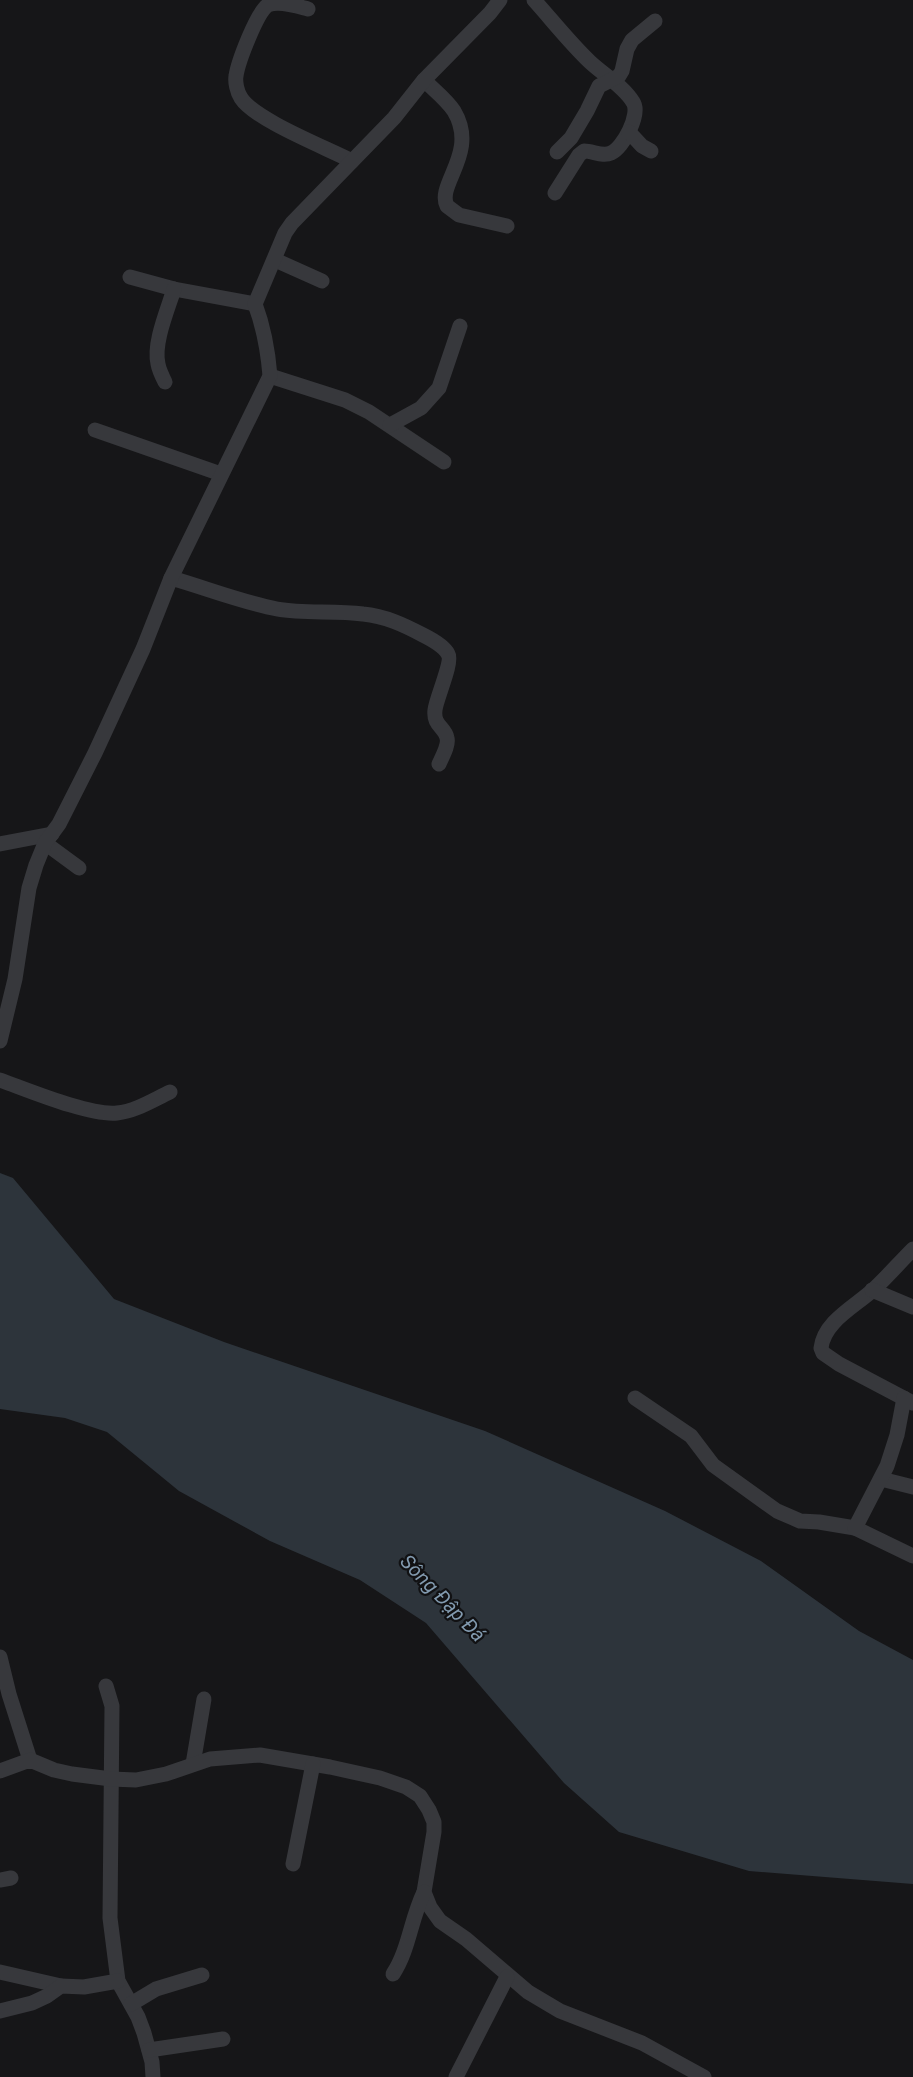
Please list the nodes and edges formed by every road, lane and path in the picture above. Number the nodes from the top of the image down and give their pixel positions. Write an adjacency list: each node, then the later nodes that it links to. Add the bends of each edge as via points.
1 (500, 0): 5 (street)
2 (534, 0): 6 (street, via 589,61)
3 (308, 9): 10 (street, via 279,3 265,7 236,76 237,89 241,98 264,117)
4 (655, 21): 6 (street, via 632,40 622,71)
5 (424, 80): 10 (street); 12 (street, via 454,111 461,128 462,149 444,195 447,206 459,215)
6 (613, 81): 7 (street, via 635,104); 9 (street, via 599,86 571,138)
7 (629, 132): 8 (street); 11 (street, via 612,153 584,151 579,155)
8 (651, 151)
9 (557, 152)
10 (352, 161): 13 (street, via 292,223)
11 (555, 193)
12 (507, 226)
13 (274, 260): 15 (street); 17 (street)
14 (130, 277): 16 (street)
15 (322, 280)
16 (174, 289): 17 (street); 20 (street, via 157,354)
17 (255, 304): 19 (street, via 266,338)
18 (460, 326): 21 (street, via 440,388 421,408)
19 (270, 376): 21 (street, via 345,400); 24 (street)
20 (165, 382)
21 (390, 425): 23 (street)
22 (95, 430): 24 (street)
23 (444, 462)
24 (221, 474): 25 (street)
25 (171, 578): 26 (street, via 274,608 382,617 429,638 450,659 435,704 434,716 448,740); 27 (street, via 95,753)
26 (439, 764)
27 (49, 838): 28 (street); 29 (street); 30 (street, via 29,888 15,979)
28 (0, 844)
29 (79, 868)
30 (0, 1041)
31 (0, 1080): 32 (street, via 108,1113 126,1111)
32 (170, 1092)
33 (913, 1249): 34 (street)
34 (873, 1290): 35 (street); 37 (street, via 827,1331 821,1348 839,1364)
35 (913, 1307)
36 (635, 1398): 40 (street, via 691,1436 712,1465 777,1511 800,1521)
37 (908, 1401): 38 (street)
38 (881, 1479): 39 (street); 40 (street)
39 (913, 1487)
40 (855, 1528): 41 (street)
41 (913, 1556)
42 (0, 1657): 45 (street)
43 (106, 1686): 49 (street, via 112,1706)
44 (204, 1699): 46 (street)
45 (30, 1760): 48 (street); 49 (street, via 63,1772)
46 (193, 1764): 47 (street, via 260,1755); 49 (street, via 146,1778)
47 (313, 1764): 50 (street); 51 (street, via 380,1779 420,1796 434,1822)
48 (0, 1771)
49 (111, 1779): 56 (street, via 110,1918)
50 (293, 1864)
51 (424, 1892): 53 (street); 55 (street, via 440,1920)
52 (0, 1972): 57 (street)
53 (393, 1974)
54 (202, 1975): 58 (street, via 156,1989)
55 (507, 1977): 63 (street); 64 (street, via 560,2011 642,2043)
56 (118, 1981): 57 (street, via 84,1987); 58 (street)
57 (61, 1986): 59 (street, via 32,2003)
58 (131, 2004): 61 (street)
59 (0, 2011)
60 (223, 2039): 61 (street)
61 (149, 2050): 62 (street)
62 (153, 2077)
63 (456, 2077)
64 (704, 2077)

